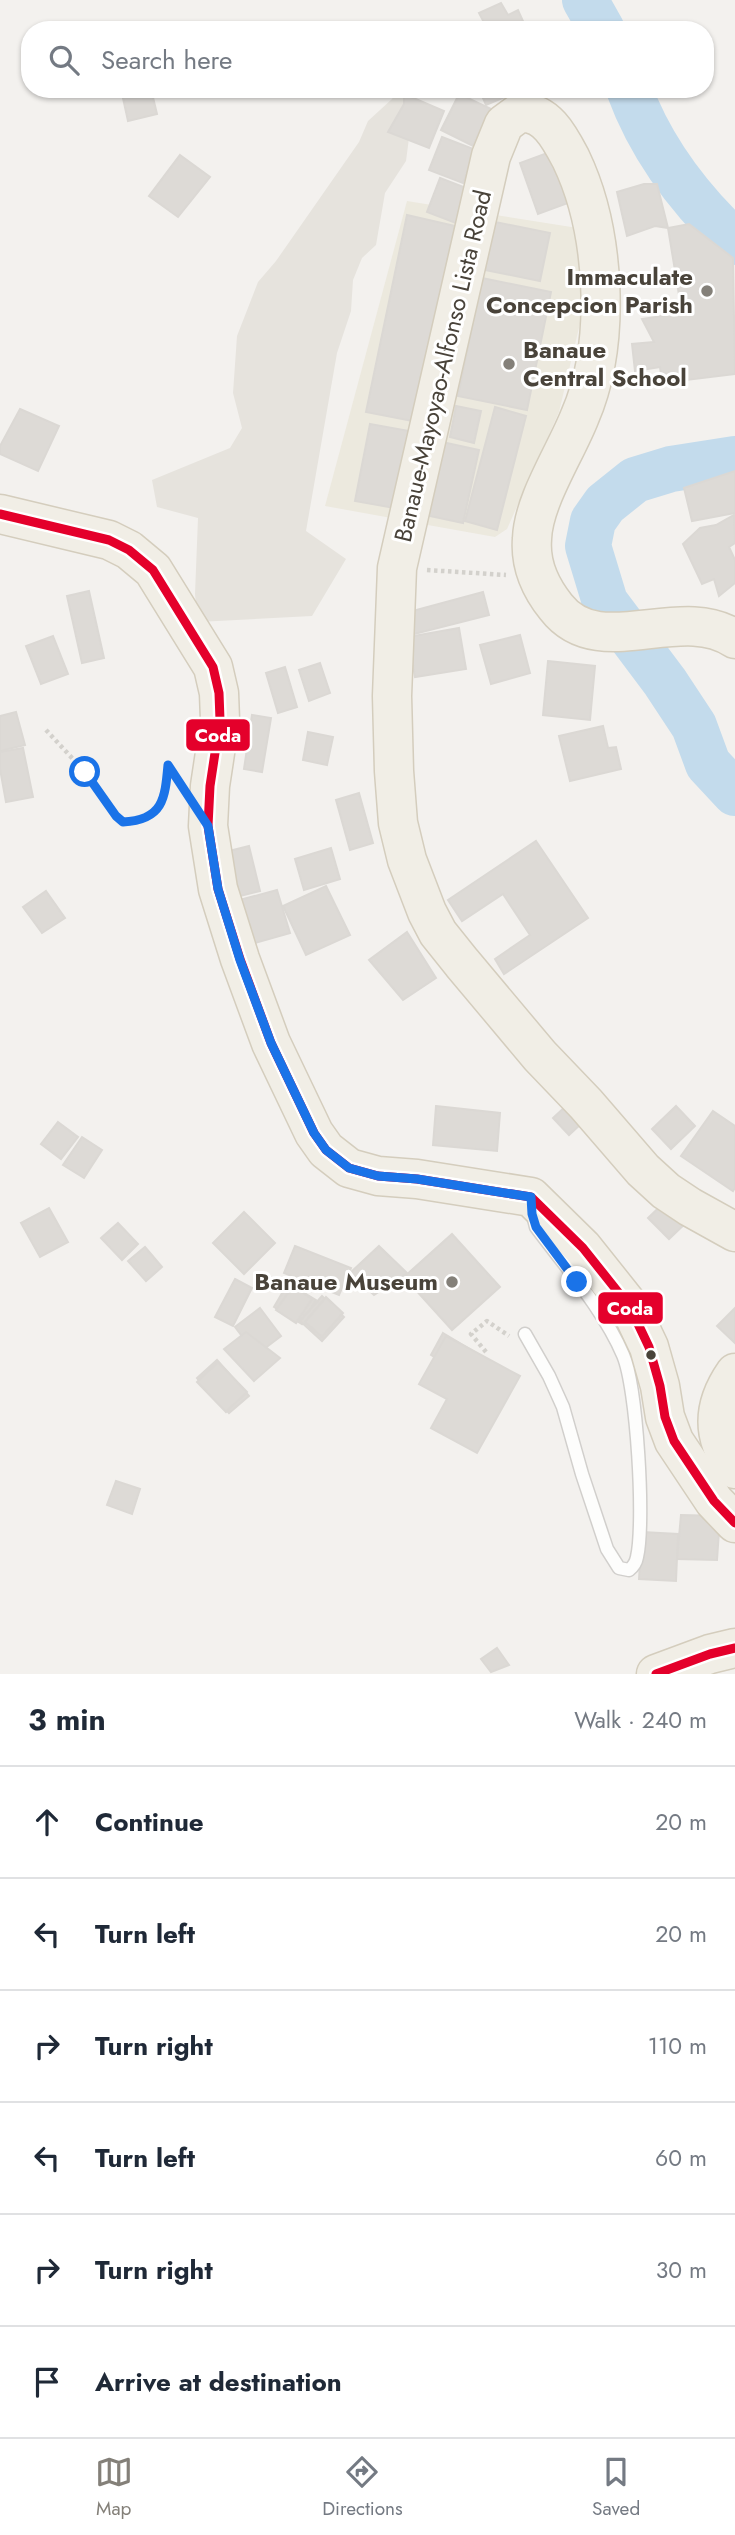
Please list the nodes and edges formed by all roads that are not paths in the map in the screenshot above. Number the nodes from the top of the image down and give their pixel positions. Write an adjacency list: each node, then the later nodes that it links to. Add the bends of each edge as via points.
1 (0, 514): 3 (main road, via 109,540 129,550 153,570 213,667 220,720 208,826 218,889 271,1043 326,1150 349,1168 378,1176)
2 (735, 639): 4 (main road, Banaue-Mayoyao-Alfonso Lista Road, via 691,625 609,633 576,625 566,619 538,578 531,538 535,518 582,414 593,377 600,341 600,292 592,215 582,181 547,121 527,112 511,117 491,156 397,568 393,649 398,823 426,912 470,973 643,1170 666,1191)
3 (531, 1197): 5 (lane, via 536,1227 601,1315 624,1356 634,1418 641,1524 637,1559 629,1570 618,1568 607,1549 563,1407 549,1376); 8 (main road, via 583,1248 630,1307 649,1347 674,1441 713,1501)
4 (735, 1232)
5 (520, 1337)
6 (735, 1373): 7 (main road, via 724,1388 717,1424)
7 (735, 1469)
8 (735, 1523)
9 (735, 1648): 10 (main road)
10 (656, 1674)

